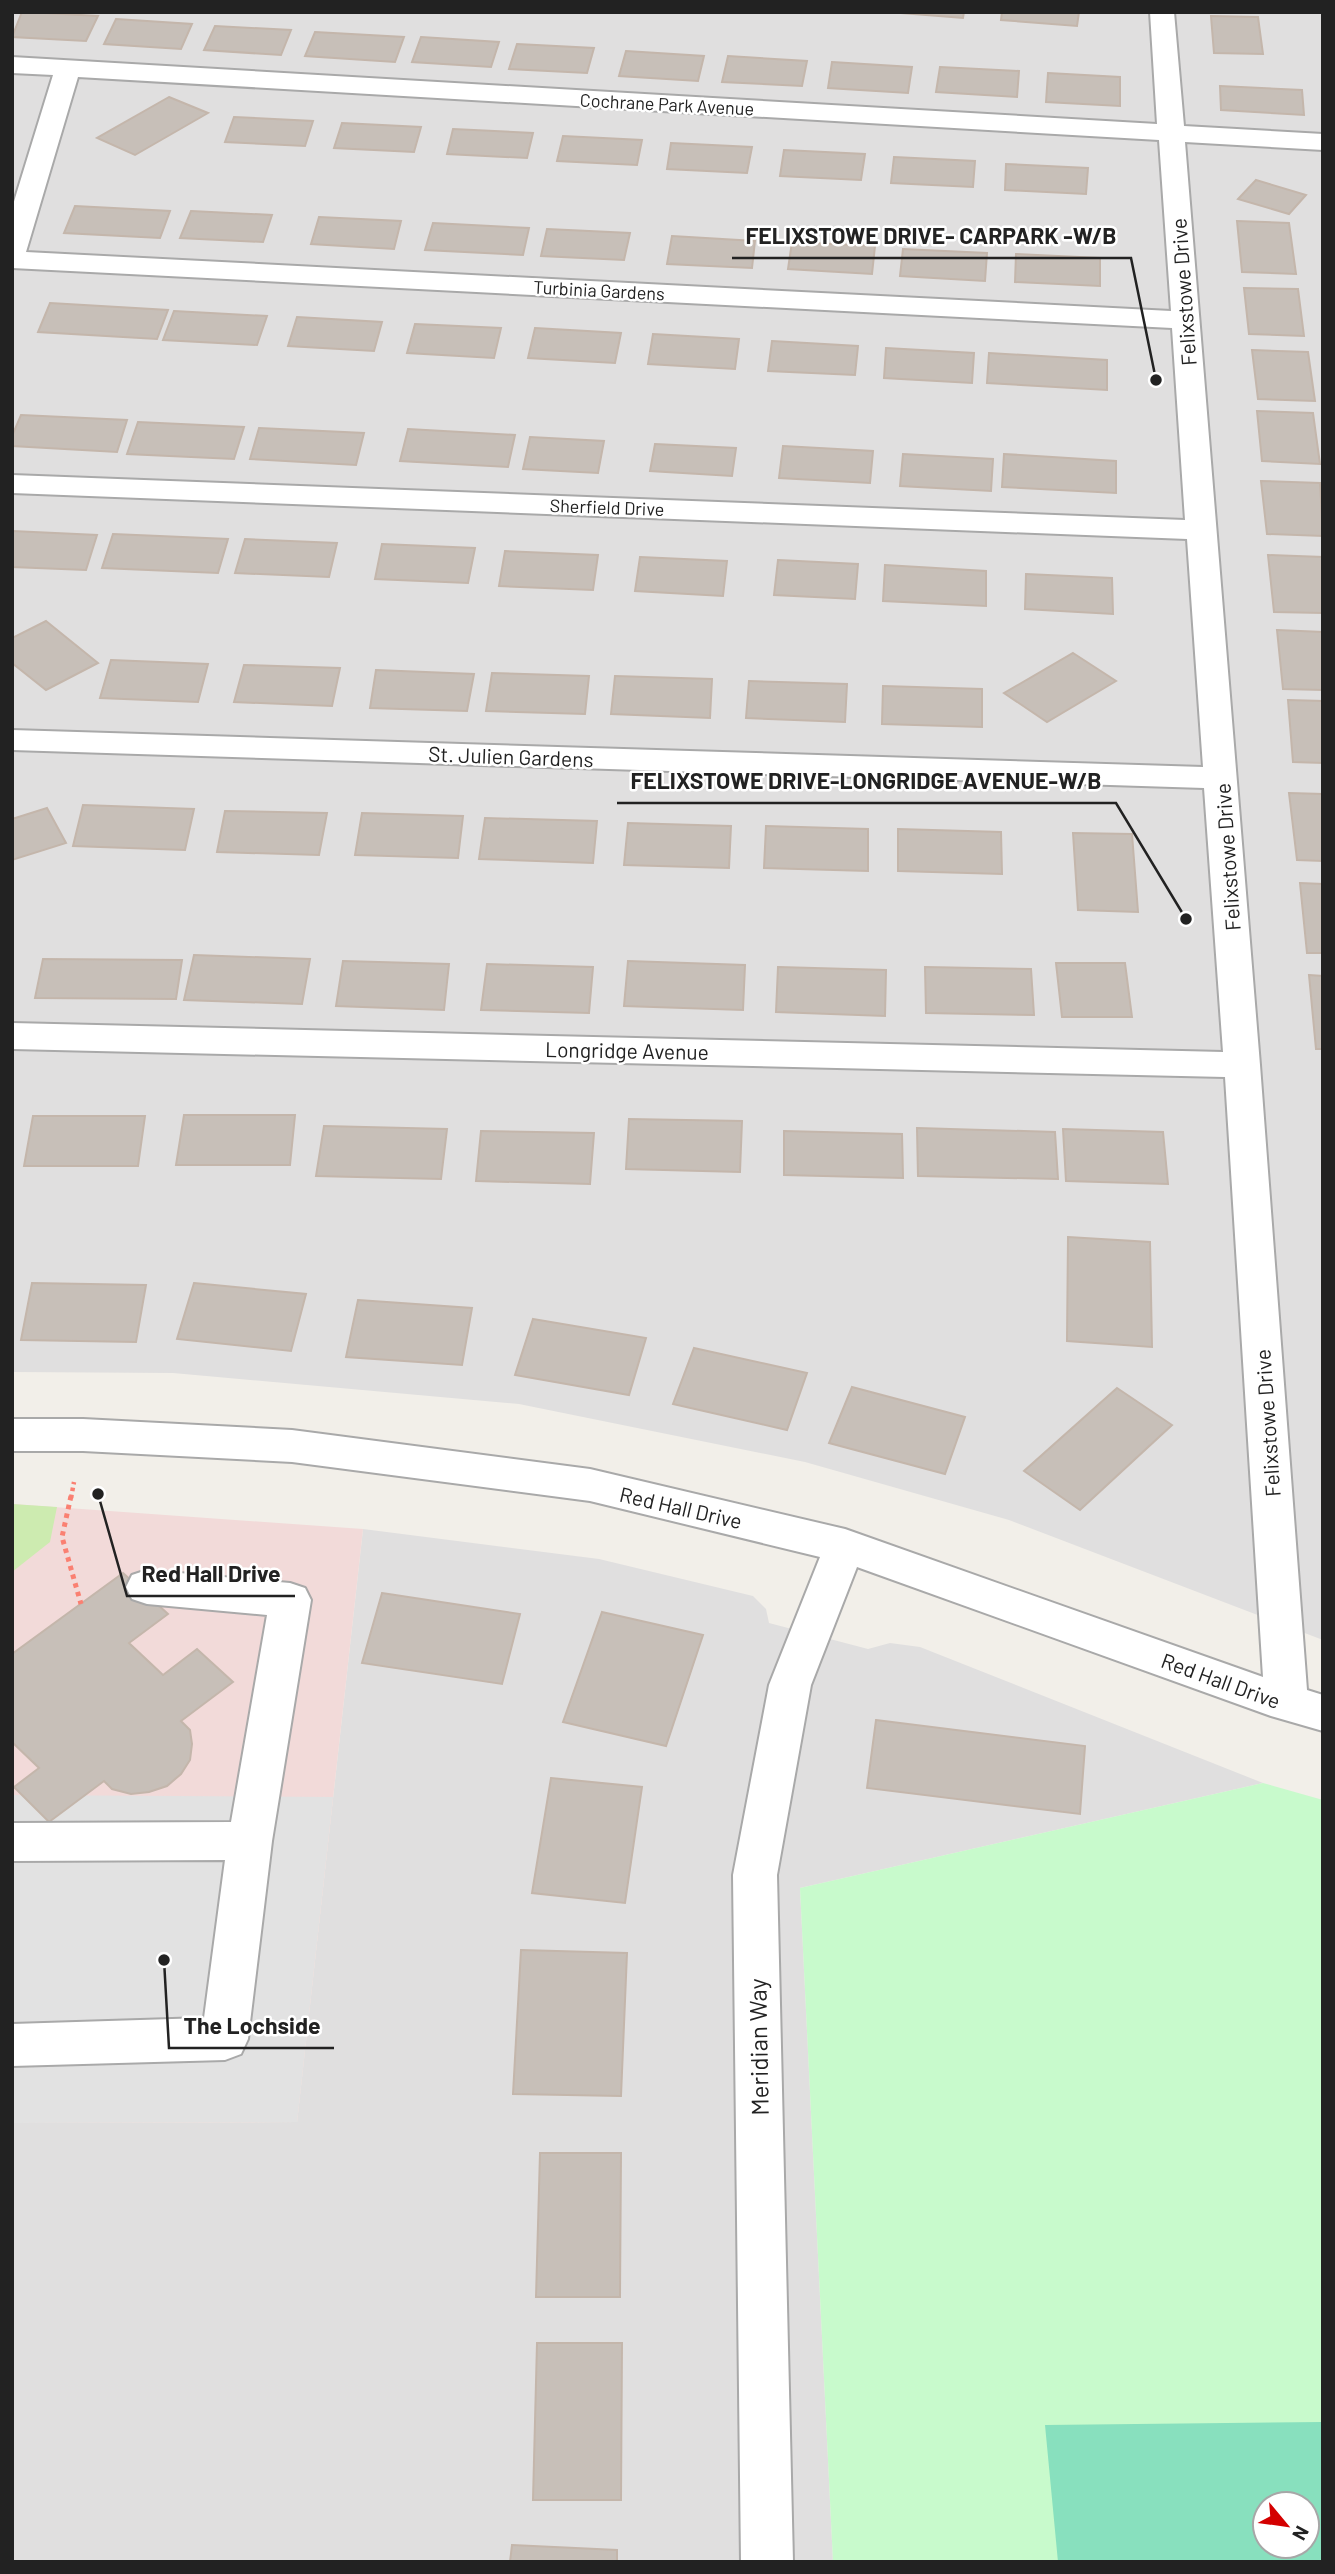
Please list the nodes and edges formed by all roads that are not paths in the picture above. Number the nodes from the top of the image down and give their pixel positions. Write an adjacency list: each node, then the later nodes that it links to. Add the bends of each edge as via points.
1 (1162, 12): 4 (street, Felixstowe Drive)
2 (12, 65): 3 (street, Cochrane Park Avenue)
3 (68, 68): 4 (street, Cochrane Park Avenue); 6 (street)
4 (1171, 135): 5 (street, Cochrane Park Avenue); 8 (street, Felixstowe Drive)
5 (1323, 142)
6 (12, 254)
7 (12, 260): 8 (street, Turbinia Gardens)
8 (1186, 320): 10 (street, Felixstowe Drive)
9 (12, 484): 10 (street, Sherfield Drive)
10 (1201, 530): 12 (street, Felixstowe Drive)
11 (12, 740): 12 (street, St. Julien Gardens)
12 (1221, 778): 14 (street, Felixstowe Drive)
13 (12, 1036): 14 (street, Longridge Avenue)
14 (1242, 1065): 18 (street, Felixstowe Drive)
15 (12, 1435): 16 (street, Red Hall Drive, via 292,1446 590,1485)
16 (845, 1546): 18 (street, Red Hall Drive); 22 (street, Meridian Way, via 790,1685 755,1875)
17 (147, 1587): 19 (street, via 290,1600)
18 (1304, 1708)
19 (250, 1841): 20 (street); 21 (street, via 225,2039)
20 (12, 1842)
21 (12, 2045)
22 (766, 2562)

